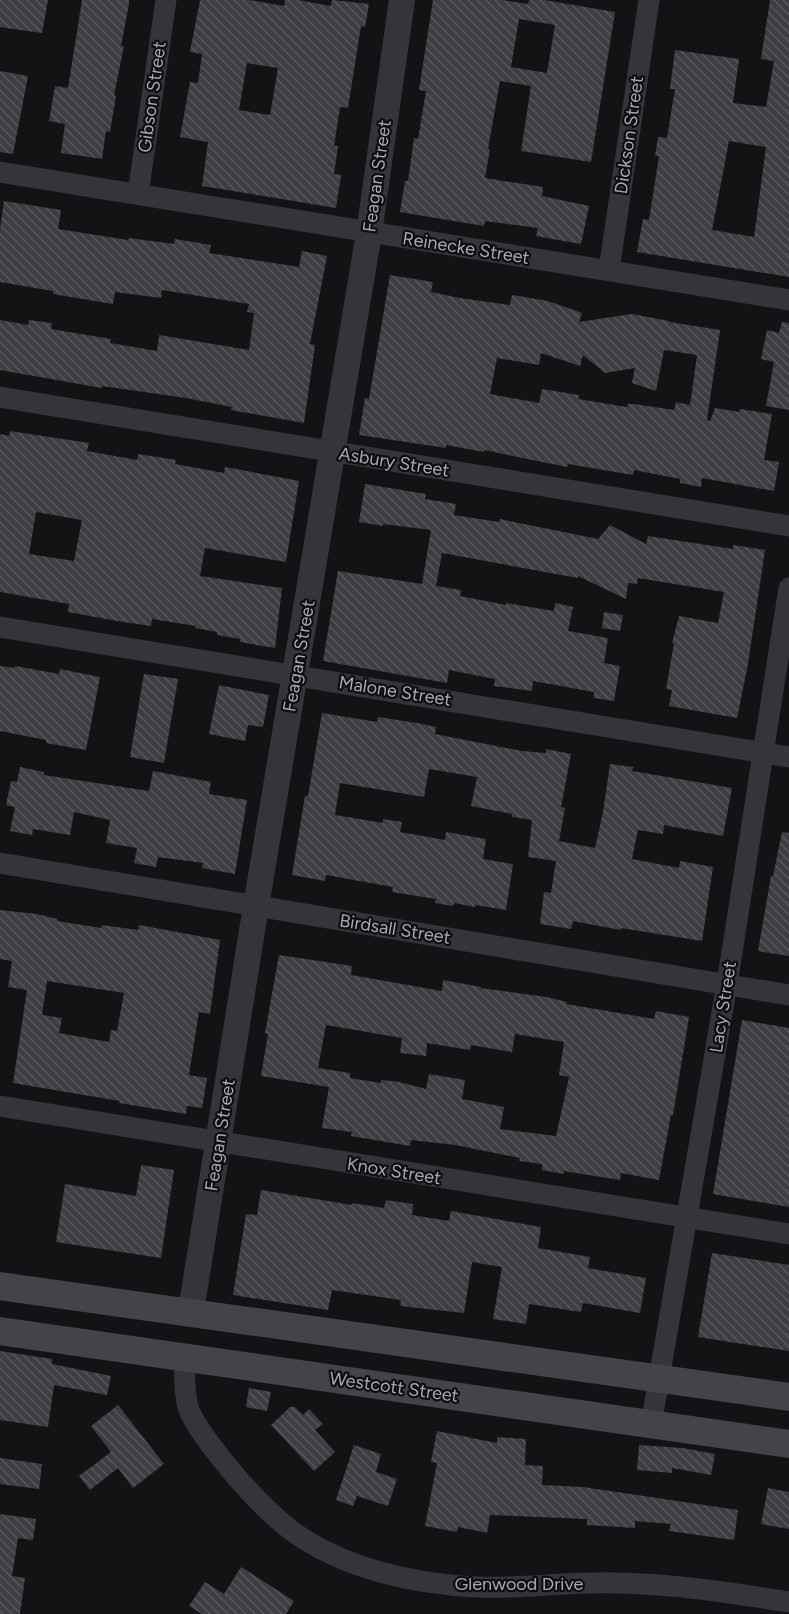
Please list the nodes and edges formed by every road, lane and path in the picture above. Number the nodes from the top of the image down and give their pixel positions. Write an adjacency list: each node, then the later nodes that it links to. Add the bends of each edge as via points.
1 (166, 0): 5 (street, Gibson Street)
2 (402, 0): 6 (street, Feagan Street)
3 (649, 0): 7 (street, Dickson Street)
4 (0, 172): 5 (street, Reinecke Street)
5 (138, 194): 6 (street, Reinecke Street)
6 (369, 232): 7 (street, Reinecke Street); 10 (street, Feagan Street)
7 (609, 270): 8 (street, Reinecke Street)
8 (789, 300)
9 (0, 397): 10 (street, Asbury Street)
10 (332, 453): 11 (street, Asbury Street); 14 (street, Feagan Street)
11 (789, 525)
12 (789, 588): 15 (street, Lacy Street)
13 (0, 627): 14 (street, Malone Street)
14 (296, 675): 15 (street, Malone Street); 18 (street, Feagan Street)
15 (764, 753): 16 (street, Malone Street); 19 (street, Lacy Street)
16 (789, 757)
17 (0, 863): 18 (street, Birdsall Street)
18 (256, 906): 19 (street, Birdsall Street); 22 (street, Feagan Street)
19 (727, 984): 20 (street, Birdsall Street); 23 (street, Lacy Street)
20 (789, 994)
21 (0, 1106): 22 (street, Knox Street)
22 (219, 1142): 23 (street, Knox Street); 26 (street, Feagan Street)
23 (688, 1219): 24 (street, Knox Street); 29 (street, Lacy Street)
24 (789, 1234)
25 (0, 1286): 26 (main road)
26 (191, 1311): 28 (main road); 29 (main road)
27 (0, 1331): 28 (main road, Westcott Street)
28 (185, 1357): 31 (main road, Westcott Street); 33 (street, Glenwood Drive, via 189,1409 217,1453 252,1495 292,1531 370,1569 427,1582 478,1587 616,1583 689,1587)
29 (659, 1379): 30 (main road); 31 (street, Lacy Street)
30 (789, 1397)
31 (651, 1425): 32 (main road, Westcott Street)
32 (789, 1444)
33 (789, 1602)

